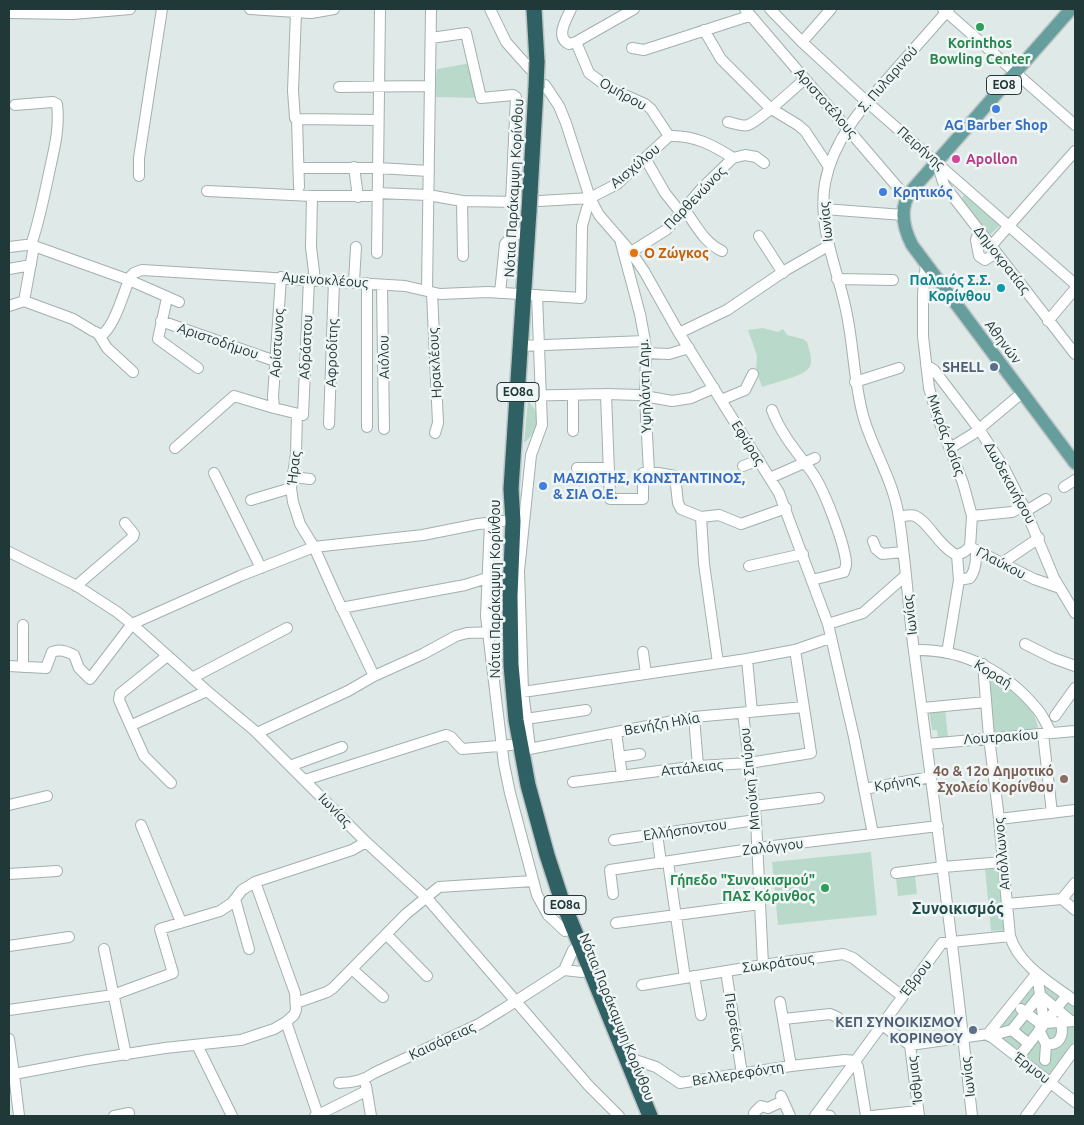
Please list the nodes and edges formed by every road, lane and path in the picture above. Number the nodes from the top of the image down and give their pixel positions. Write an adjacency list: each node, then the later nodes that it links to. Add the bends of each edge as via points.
1 (130, 9): 17 (street, via 74,14)
2 (162, 9): 49 (street)
3 (250, 9): 15 (street)
4 (334, 9): 15 (street)
5 (380, 9): 26 (street)
6 (431, 9): 19 (street, Ηρακλέους)
7 (490, 9): 23 (street, via 506,42)
8 (534, 9): 23 (highway, Νότια Παράκαμψη Κορίνθου / ΕΟ8α)
9 (571, 9): 20 (street, via 562,36 566,43)
10 (634, 9): 20 (street)
11 (770, 9): 21 (street, Πειρήνης)
12 (831, 9): 21 (street)
13 (1070, 9): 24 (main road, ΕΟ8)
14 (946, 10): 24 (street); 30 (street, Σ. Πυλαρινού)
15 (296, 12): 33 (street, via 293,112)
16 (747, 12): 18 (street); 25 (street, Αριστοτέλους)
17 (9, 13)
18 (704, 30): 22 (street, via 644,50); 32 (street, via 721,59)
19 (431, 38): 27 (street, Ηρακλέους); 59 (street, via 466,33 481,98 516,97)
20 (576, 42): 38 (street, Ομήρου, via 589,73 609,88 645,104)
21 (802, 42): 30 (street, Πειρήνης)
22 (632, 48)
23 (534, 66): 29 (highway, Νότια Παράκαμψη Κορίνθου / ΕΟ8α, bridge)
24 (1015, 72): 36 (street); 42 (main road, ΕΟ8)
25 (805, 79): 32 (street); 37 (street, Αριστοτέλους)
26 (379, 86): 27 (street); 28 (street); 34 (street)
27 (430, 86): 48 (street, Ηρακλέους)
28 (339, 87)
29 (541, 87): 58 (street, Εφύρας, via 559,106); 59 (highway, Νότια Παράκαμψη Κορίνθου / ΕΟ8α)
30 (867, 102): 37 (street, Σ. Πυλαρινού); 42 (street, Πειρήνης)
31 (15, 105): 68 (street, via 57,104 56,139)
32 (770, 108): 35 (street, via 748,125); 47 (street, via 805,131)
33 (297, 119): 34 (street); 45 (street)
34 (378, 120): 46 (street)
35 (728, 122)
36 (1075, 125)
37 (848, 127): 47 (street, Ιωνίας); 56 (street, Αριστοτέλους)
38 (669, 136): 40 (street, Αισχύλου); 41 (street, via 695,138)
39 (1075, 151): 63 (street)
40 (645, 158): 58 (street, Αισχύλου, via 617,184); 61 (street, via 665,193)
41 (733, 158): 43 (street, via 745,155); 61 (street, Παρθενώνος)
42 (937, 162): 56 (main road, ΕΟ8); 63 (street, Πειρήνης); 65 (street, Δημοκρατίας, via 944,185)
43 (764, 163)
44 (354, 167): 45 (street); 46 (street); 55 (street)
45 (299, 168): 50 (street)
46 (378, 168): 48 (street); 52 (street)
47 (829, 168): 60 (street, Ιωνίας)
48 (428, 171): 53 (street, Ηρακλέους)
49 (139, 176)
50 (299, 187)
51 (207, 190): 54 (street, Αισχύλου)
52 (377, 195): 53 (street, Αισχύλου); 55 (street, Αισχύλου); 75 (street)
53 (428, 195): 57 (street, Αισχύλου); 92 (street, Ηρακλέους)
54 (312, 196): 55 (street, Αισχύλου); 82 (street, Αδράστου)
55 (358, 197)
56 (906, 197): 62 (main road, Αθηνών)
57 (462, 201): 59 (street, Αισχύλου); 76 (street)
58 (591, 201): 59 (street, Αισχύλου); 67 (street, Εφύρας); 94 (street, Αμεινοκλέους, via 582,226 581,298)
59 (526, 202): 64 (highway, Νότια Παράκαμψη Κορίνθου / ΕΟ8α)
60 (824, 209): 62 (street); 69 (street, Ιωνίας)
61 (682, 211): 73 (street, via 704,238); 74 (street, Παρθενώνος, via 666,230)
62 (903, 215): 77 (main road, Αθηνών, via 909,239)
63 (1008, 226): 72 (street); 89 (street, Πειρήνης)
64 (528, 228): 93 (street, via 505,244); 94 (highway, Νότια Παράκαμψη Κορίνθου / ΕΟ8α)
65 (979, 231): 72 (street, Δημοκρατίας); 72 (street, via 976,240 980,256 985,260)
66 (759, 236): 80 (street)
67 (621, 242): 74 (street, Εφύρας); 103 (street, Υψηλάντη Δημ.)
68 (33, 246): 70 (street); 78 (street); 84 (street)
69 (828, 246): 80 (street); 83 (street, Ιωνίας)
70 (9, 247)
71 (356, 247): 87 (street)
72 (993, 250): 99 (street, Δημοκρατίας)
73 (722, 251)
74 (630, 252): 101 (street, Εφύρας)
75 (377, 253)
76 (462, 256)
77 (926, 263): 110 (street, Μικράς Ασίας, via 923,294); 117 (main road, Αθηνών)
78 (31, 265): 79 (street); 96 (street)
79 (9, 269)
80 (783, 272): 101 (street, via 727,310)
81 (281, 277): 82 (street, Αμεινοκλέους); 84 (street, Αμεινοκλέους, via 142,270); 109 (street, Αρίστωνος)
82 (312, 279): 86 (street, Αμεινοκλέους); 126 (street, Αδράστου)
83 (837, 279): 85 (street); 115 (street, Ιωνίας, via 846,310)
84 (129, 280): 95 (street); 102 (street, via 106,332)
85 (893, 280)
86 (334, 281): 87 (street, Αμεινοκλέους); 127 (street, Αφροδίτης)
87 (354, 282): 88 (street, Αμεινοκλέους)
88 (367, 283): 90 (street, Αμεινοκλέους); 128 (street)
89 (1075, 284)
90 (382, 285): 92 (street, Αμεινοκλέους); 129 (street, Αιόλου)
91 (1075, 289): 99 (street)
92 (430, 292): 93 (street, Αμεινοκλέους, via 449,295); 132 (street, Ηρακλέους, via 438,423)
93 (500, 293): 94 (street, Αμεινοκλέους)
94 (530, 295): 104 (street); 105 (highway, Νότια Παράκαμψη Κορίνθου / ΕΟ8α)
95 (167, 298): 97 (street); 100 (street)
96 (24, 301): 98 (street); 102 (street, via 73,319)
97 (179, 302)
98 (9, 306)
99 (1048, 321): 108 (street, Δημοκρατίας)
100 (161, 322): 109 (street, Αριστοδήμου); 111 (street, via 158,339)
101 (679, 333): 106 (street, Εφύρας)
102 (99, 334): 113 (street, via 107,348)
103 (645, 341): 104 (street); 107 (street, Υψηλάντη Δημ.)
104 (540, 345): 105 (street); 119 (street)
105 (521, 346): 121 (highway, Νότια Παράκαμψη Κορίνθου / ΕΟ8α)
106 (689, 348): 107 (street, via 669,354); 116 (street, Εφύρας)
107 (646, 353): 122 (street, Υψηλάντη Δημ.)
108 (1075, 354)
109 (275, 361): 124 (street, Αρίστωνος)
110 (926, 365): 130 (street, Δωδεκανήσου, via 934,370); 134 (street, Μικράς Ασίας, via 929,388)
111 (198, 368)
112 (898, 368): 115 (street)
113 (133, 372)
114 (753, 374): 123 (street, via 745,390)
115 (856, 382): 159 (street, Ιωνίας, via 873,443 894,490)
116 (714, 388): 122 (street, via 683,400); 123 (street, Εφύρας)
117 (1022, 393): 130 (street); 140 (main road, Αθηνών)
118 (606, 394): 120 (street); 122 (street); 143 (street)
119 (541, 395): 120 (street); 121 (street); 138 (street, via 542,425)
120 (573, 395): 131 (street)
121 (517, 396): 137 (highway, Νότια Παράκαμψη Κορίνθου / ΕΟ8α)
122 (645, 397): 144 (street, Υψηλάντη Δημ.)
123 (721, 400): 136 (street, Εφύρας)
124 (274, 408): 126 (street); 133 (street, via 234,396)
125 (772, 410): 139 (street, via 782,432)
126 (300, 414): 146 (street, Ήρας)
127 (329, 424)
128 (367, 427)
129 (384, 429)
130 (979, 429): 134 (street); 156 (street, Δωδεκανήσου)
131 (572, 431)
132 (435, 433)
133 (175, 448)
134 (950, 448): 157 (street, Μικράς Ασίας)
135 (815, 458): 139 (street)
136 (759, 460): 141 (street); 147 (street, Εφύρας)
137 (513, 461): 138 (street); 152 (highway, Νότια Παράκαμψη Κορίνθου / ΕΟ8α)
138 (530, 462): 173 (street)
139 (804, 463): 147 (street); 176 (street, via 824,496 846,561 844,572)
140 (1075, 463)
141 (743, 466)
142 (577, 468): 143 (street)
143 (609, 468): 144 (street, Υψηλάντη Δημ., via 610,499 643,499 643,473)
144 (649, 472): 158 (street, via 675,476 681,509)
145 (214, 474): 172 (street)
146 (293, 477): 148 (street); 151 (street, Ήρας)
147 (770, 478): 155 (street, Εφύρας)
148 (310, 479)
149 (1075, 480): 150 (street)
150 (1064, 487)
151 (291, 488): 154 (street); 164 (street, Ήρας, via 300,524)
152 (511, 489): 160 (highway, Νότια Παράκαμψη Κορίνθου / ΕΟ8α); 173 (highway, Νότια Παράκαμψη Κορίνθου / ΕΟ8α)
153 (1046, 499): 156 (street)
154 (251, 500)
155 (786, 508): 158 (street, via 741,524 719,515); 168 (street, Εφύρας)
156 (1025, 508): 157 (street); 162 (street, Δωδεκανήσου)
157 (972, 516): 165 (street, Μικράς Ασίας)
158 (701, 517): 196 (street)
159 (899, 517): 167 (street, Ιωνίας); 169 (street, Γλαύκου, via 910,515 919,518 944,546)
160 (497, 522): 164 (street, via 423,535); 175 (street); 206 (highway, Νότια Παράκαμψη Κορίνθου / ΕΟ8α, via 500,628)
161 (125, 523): 178 (street, via 133,537)
162 (1039, 538): 170 (street); 179 (street, Δωδεκανήσου)
163 (874, 541): 167 (street, via 882,554)
164 (314, 547): 172 (street); 181 (street, Ήρας)
165 (973, 549): 169 (street, Γλαύκου); 170 (street, Γλαύκου); 177 (street, Μικράς Ασίας, via 976,565 972,575)
166 (9, 552): 178 (street, Ιωνίας)
167 (903, 552): 174 (street, Ιωνίας)
168 (803, 554): 171 (street); 176 (street, Εφύρας)
169 (957, 555): 177 (street)
170 (1002, 563): 179 (street, Γλαύκου)
171 (749, 566)
172 (260, 568): 183 (street)
173 (515, 571): 206 (highway, Νότια Παράκαμψη Κορίνθου / ΕΟ8α); 206 (street, via 519,632)
174 (905, 576): 184 (street, via 863,613); 191 (street, Ιωνίας)
175 (487, 578): 181 (street); 187 (street, via 486,616)
176 (812, 580): 184 (street, Εφύρας)
177 (958, 580): 193 (street)
178 (76, 586): 183 (street, Ιωνίας)
179 (1060, 588): 180 (street, Δωδεκανήσου)
180 (1071, 597): 182 (street, Δωδεκανήσου)
181 (341, 608): 202 (street, Ήρας)
182 (1075, 613)
183 (132, 624): 194 (street, Ιωνίας); 199 (street, via 90,679 79,668 74,655 67,651 52,652 46,668)
184 (828, 624): 188 (street, Εφύρας)
185 (23, 625): 199 (street)
186 (287, 628): 203 (street)
187 (491, 632): 202 (street, via 456,636); 206 (street)
188 (830, 638): 190 (street); 234 (street, Εφύρας)
189 (1025, 644): 200 (street)
190 (795, 650): 195 (street); 208 (street)
191 (914, 650): 193 (street, Κοραή); 209 (street, Ιωνίας)
192 (643, 652): 201 (street)
193 (947, 653): 197 (street, Κοραή)
194 (168, 656): 203 (street, Ιωνίας); 215 (street, via 120,694 122,709)
195 (747, 659): 196 (street); 211 (street, Μπούκη Σπύρου)
196 (718, 663): 201 (street)
197 (983, 664): 207 (street, Απόλλωνος); 219 (street, Κοραή, via 1007,679 1039,710)
198 (9, 666): 199 (street)
199 (23, 666)
200 (1075, 666)
201 (646, 674): 206 (street)
202 (374, 676): 218 (street)
203 (192, 678): 205 (street, Ιωνίας)
204 (1075, 689): 212 (street)
205 (207, 692): 215 (street); 218 (street, Ιωνίας)
206 (509, 694): 214 (highway, Νότια Παράκαμψη Κορίνθου / ΕΟ8α); 223 (highway, Νότια Παράκαμψη Κορίνθου / ΕΟ8α)
207 (986, 702): 209 (street); 220 (street, Απόλλωνος)
208 (804, 707): 211 (street, Βενήζη Ηλία); 226 (street, Αττάλειας, via 810,753)
209 (922, 708): 221 (street, Ιωνίας)
210 (586, 710): 214 (street)
211 (748, 713): 213 (street, Βενήζη Ηλία); 226 (street, Μπούκη Σπύρου)
212 (1055, 716)
213 (694, 717): 217 (street, Βενήζη Ηλία); 228 (street)
214 (521, 719): 223 (highway, Νότια Παράκαμψη Κορίνθου / ΕΟ8α)
215 (132, 725): 233 (street, via 144,756)
216 (1075, 731): 219 (street, Λουτρακίου)
217 (616, 732): 223 (street, Βενήζη Ηλία); 225 (street)
218 (257, 733): 227 (street, Ιωνίας)
219 (1047, 733): 220 (street, Λουτρακίου); 240 (street)
220 (989, 738): 221 (street, Λουτρακίου); 241 (street, Απόλλωνος)
221 (927, 744): 230 (street, Ιωνίας)
222 (342, 747): 227 (street)
223 (516, 747): 231 (street, Βενήζη Ηλία, via 462,749 446,735); 249 (highway, Νότια Παράκαμψη Κορίνθου / ΕΟ8α); 318 (highway, Νότια Παράκαμψη Κορίνθου / ΕΟ8α, via 553,875)
224 (640, 754): 225 (street)
225 (619, 757): 229 (street)
226 (749, 763): 228 (street, Αττάλειας); 238 (street, Μπούκη Σπύρου)
227 (290, 766): 231 (street, Ιωνίας)
228 (698, 766): 229 (street, Αττάλειας)
229 (622, 776): 232 (street, Αττάλειας)
230 (931, 777): 234 (street, Κρήνης); 244 (street, Ιωνίας)
231 (305, 780): 248 (street, Ιωνίας)
232 (573, 782)
233 (171, 783)
234 (864, 789): 246 (street, Εφύρας)
235 (47, 796): 237 (street)
236 (819, 798): 238 (street)
237 (9, 804)
238 (754, 806): 242 (street, Μπούκη Σπύρου)
239 (1075, 810): 240 (street)
240 (1052, 813): 241 (street)
241 (999, 819): 252 (street, Απόλλωνος)
242 (756, 820): 245 (street, Ελλήσποντου); 250 (street, Μπούκη Σπύρου)
243 (141, 825): 268 (street)
244 (938, 826): 246 (street, Ζαλόγγου); 253 (street, Ιωνίας)
245 (657, 834): 247 (street, Ελλήσποντου); 251 (street)
246 (873, 834): 250 (street, Ζαλόγγου)
247 (614, 840)
248 (366, 842): 258 (street, via 352,850); 261 (street, Ιωνίας)
249 (528, 843): 257 (street); 270 (highway, Νότια Παράκαμψη Κορίνθου / ΕΟ8α)
250 (757, 848): 251 (street, Ζαλόγγου); 264 (street, Μπούκη Σπύρου)
251 (665, 862): 260 (street, Ζαλόγγου, via 610,870); 267 (street)
252 (1003, 862): 253 (street); 265 (street, Απόλλωνος)
253 (943, 867): 255 (street); 274 (street, Ιωνίας)
254 (57, 871): 256 (street)
255 (896, 873)
256 (9, 874)
257 (533, 881): 261 (street, via 439,887); 270 (street, via 542,906)
258 (255, 882): 263 (street, via 242,890); 295 (street)
259 (1075, 883): 262 (street)
260 (612, 894)
261 (426, 897): 271 (street); 293 (street, Ιωνίας)
262 (1062, 899): 265 (street); 266 (street)
263 (235, 900): 268 (street, via 220,911); 277 (street)
264 (760, 904): 267 (street); 279 (street, Μπούκη Σπύρου)
265 (1007, 904): 272 (street, Απόλλωνος)
266 (1075, 910)
267 (677, 915): 269 (street); 286 (street)
268 (181, 922): 288 (street, via 160,929 173,974)
269 (616, 923)
270 (565, 931): 278 (highway, Νότια Παράκαμψη Κορίνθου / ΕΟ8α)
271 (386, 934): 280 (street); 285 (street)
272 (1010, 936): 274 (street); 284 (street, Απόλλωνος, via 1013,947)
273 (69, 937): 275 (street)
274 (952, 941): 290 (street, Έβρου, via 942,943); 309 (street, Ιωνίας)
275 (9, 946)
276 (104, 949): 288 (street)
277 (248, 949)
278 (573, 950): 281 (street); 283 (highway, Νότια Παράκαμψη Κορίνθου / ΕΟ8α)
279 (763, 965): 282 (street, Σωκράτους); 290 (street, Σωκράτους, via 848,955)
280 (352, 969): 291 (street); 295 (street, via 328,992)
281 (564, 970): 283 (street); 293 (street, Καισάρειας)
282 (726, 971): 286 (street, Σωκράτους); 323 (street, Περσέως)
283 (582, 972): 340 (highway, Νότια Παράκαμψη Κορίνθου / ΕΟ8α)
284 (1037, 973): 289 (street); 292 (street, Απόλλωνος); 296 (street)
285 (427, 976)
286 (690, 977): 287 (street, Σωκράτους); 300 (street)
287 (642, 985)
288 (113, 995): 298 (street); 317 (street)
289 (1040, 995): 297 (street); 299 (street); 306 (street)
290 (902, 996): 305 (street, Έβρου)
291 (383, 997)
292 (1071, 998): 297 (street)
293 (516, 1002): 325 (street, Καισάρειας); 339 (street, Ιωνίας)
294 (780, 1002): 301 (street)
295 (296, 1003): 302 (street, via 294,1015)
296 (1014, 1003): 299 (street); 308 (street)
297 (1056, 1009): 303 (street); 306 (street)
298 (9, 1010)
299 (1025, 1012): 306 (street); 307 (street)
300 (701, 1015)
301 (784, 1020): 304 (street, via 830,1014); 322 (street)
302 (286, 1022): 314 (street, via 241,1040); 337 (street)
303 (1069, 1022): 306 (street); 311 (street)
304 (843, 1024)
305 (882, 1025): 315 (street); 321 (street, Έβρου)
306 (1042, 1026): 312 (street); 313 (street)
307 (1012, 1030): 308 (street); 312 (street)
308 (988, 1035): 309 (street); 319 (street, Έρμου)
309 (963, 1038): 315 (street); 346 (street, Ιωνίας)
310 (9, 1039): 324 (street)
311 (1059, 1041): 313 (street); 316 (street)
312 (1029, 1044): 319 (street)
313 (1046, 1044): 320 (street)
314 (196, 1045): 317 (street); 336 (street)
315 (910, 1045): 332 (street, Ίσθμιας)
316 (1075, 1050): 327 (street)
317 (126, 1055): 324 (street)
318 (626, 1057): 323 (street, Βελλερεφόντη, via 656,1068 680,1083); 341 (highway, Νότια Παράκαμψη Κορίνθου / ΕΟ8α)
319 (1018, 1058): 327 (street, Έρμου)
320 (1045, 1060)
321 (855, 1061): 322 (street, Βελλερεφόντη); 333 (street, Έβρου); 344 (street)
322 (791, 1066): 323 (street, Βελλερεφόντη)
323 (742, 1074)
324 (12, 1075): 334 (street)
325 (367, 1078): 326 (street, Καισάρειας); 328 (street)
326 (338, 1083)
327 (1051, 1083): 329 (street, Έρμου); 347 (street)
328 (366, 1091): 337 (street); 338 (street)
329 (1075, 1102)
330 (129, 1113): 335 (street)
331 (754, 1113): 342 (street, via 761,1106 768,1108 782,1099)
332 (919, 1113): 345 (street)
333 (815, 1115): 343 (street)
334 (19, 1116)
335 (114, 1116)
336 (232, 1116)
337 (317, 1116)
338 (371, 1116)
339 (618, 1116)
340 (640, 1116)
341 (650, 1116)
342 (790, 1116)
343 (830, 1116)
344 (866, 1116)
345 (872, 1116)
346 (972, 1116)
347 (1026, 1116)

